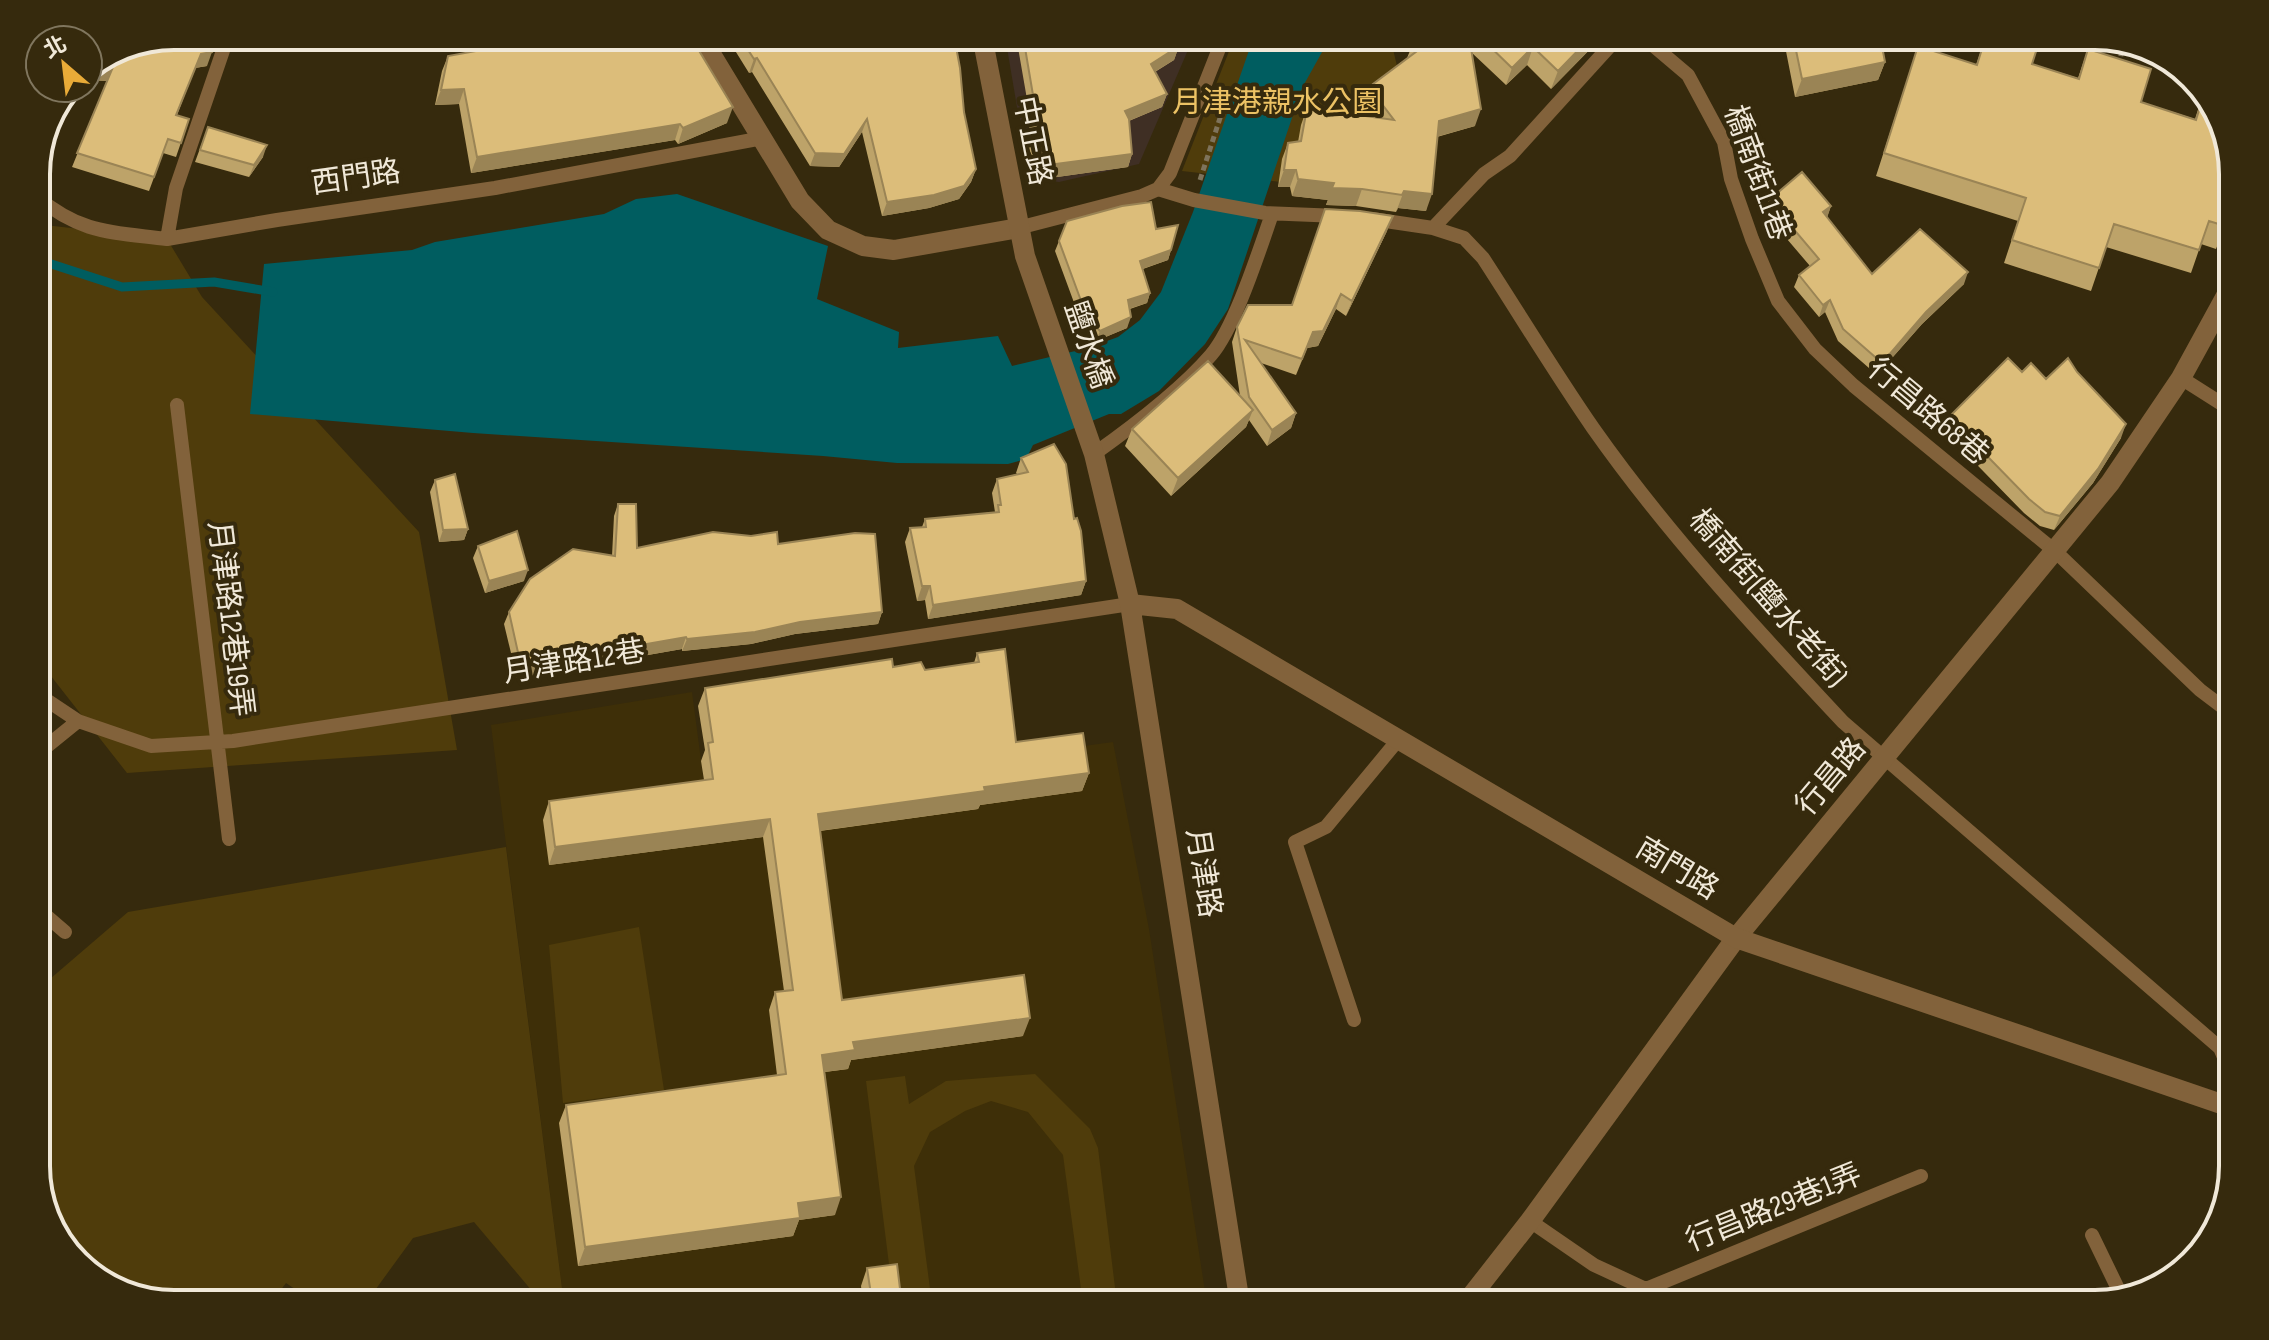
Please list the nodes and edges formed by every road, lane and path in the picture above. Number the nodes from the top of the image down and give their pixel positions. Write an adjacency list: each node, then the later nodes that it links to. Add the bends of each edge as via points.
1 (223, 50): 17 (lane, via 176,188)
2 (709, 50): 10 (street)
3 (985, 50): 15 (street, 中正路)
4 (1218, 50): 11 (lane, via 1170,173)
5 (1606, 50): 16 (lane, via 1510,156 1484,174)
6 (1659, 50): 19 (lane, 橋南街11巷, via 1688,75 1724,142 1731,179)
7 (2121, 53): 8 (path)
8 (2118, 70)
9 (1232, 81): 12 (path)
10 (763, 138): 15 (street, via 815,218 863,246 894,250); 17 (lane, 西門路, via 511,185)
11 (1158, 189): 12 (lane); 15 (lane)
12 (1194, 200): 14 (lane, 橋南街(鹽水老街))
13 (50, 208): 17 (lane, 西門路, via 89,229)
14 (1269, 214): 16 (lane, 橋南街(鹽水老街), via 1355,216); 24 (lane, via 1213,353 1139,422)
15 (1018, 228): 18 (street, 中正路)
16 (1433, 228): 33 (lane, 橋南街(鹽水老街), via 1464,238 1483,258 1594,429 1695,558 1843,722)
17 (167, 239)
18 (1025, 256): 24 (street, 鹽水橋)
19 (1778, 301): 25 (lane, 行昌路68巷, via 1815,349 1854,386)
20 (2219, 309): 21 (street, 行昌路)
21 (2181, 378): 22 (lane); 25 (street, 行昌路)
22 (2219, 402)
23 (177, 405): 31 (lane, 月津路12巷19弄)
24 (1094, 454): 26 (street, 月津路)
25 (2056, 552): 28 (lane, 行昌路68巷); 33 (street, 行昌路)
26 (1130, 604): 30 (street, 南門路, via 1177,609); 31 (lane, 月津路12巷); 46 (street, 月津路)
27 (50, 702): 29 (lane, 月津路12巷)
28 (2219, 704)
29 (78, 721): 31 (lane, 月津路12巷, via 151,746); 32 (lane)
30 (1398, 740): 37 (street, 南門路); 38 (lane, via 1326,827 1295,842)
31 (219, 742): 34 (lane, 月津路12巷19弄)
32 (50, 744)
33 (1886, 757): 37 (street, 行昌路); 39 (lane, 橋南街(鹽水老街))
34 (229, 839)
35 (50, 919): 36 (lane)
36 (65, 932)
37 (1736, 938): 40 (street, 南門路); 42 (street, 行昌路)
38 (1354, 1020)
39 (2219, 1047)
40 (2219, 1103)
41 (1921, 1176): 45 (lane, 行昌路29巷1弄)
42 (1530, 1221): 45 (lane, via 1594,1265); 47 (street, 行昌路)
43 (2092, 1235): 44 (lane)
44 (2118, 1288)
45 (1646, 1289)
46 (1238, 1290)
47 (1476, 1290)

